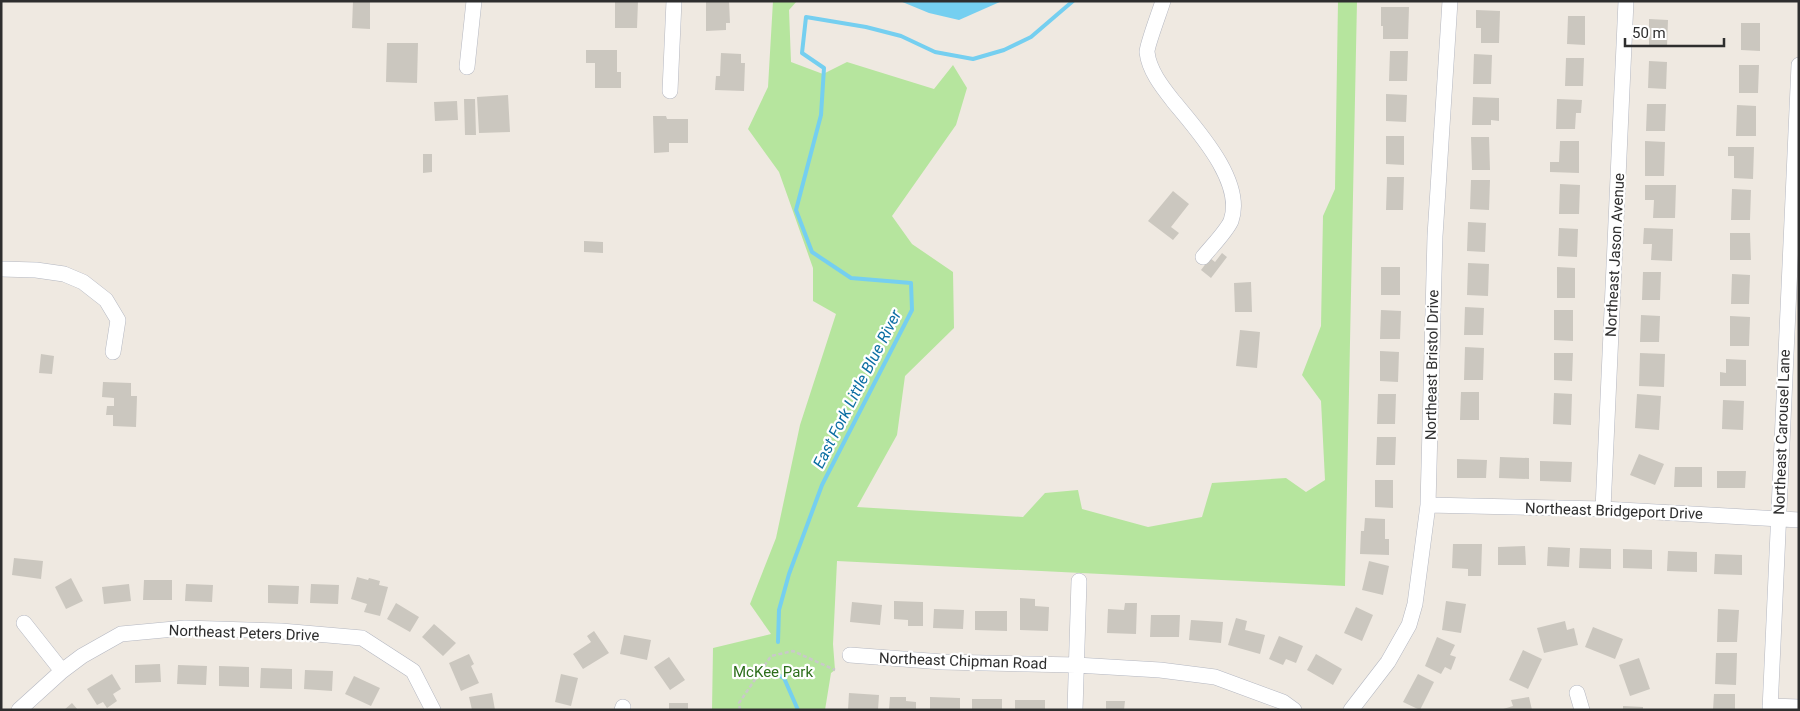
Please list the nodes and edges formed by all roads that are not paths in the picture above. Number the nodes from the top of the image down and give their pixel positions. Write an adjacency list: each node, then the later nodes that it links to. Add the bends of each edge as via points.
1 (474, 1): 7 (street)
2 (674, 1): 8 (street)
3 (1163, 1): 10 (street, via 1147,51 1152,68 1220,164 1234,208 1230,222)
4 (1450, 1): 14 (street, Northeast Bristol Drive, via 1435,236)
5 (1626, 1): 15 (street, Northeast Jason Avenue)
6 (1799, 65): 9 (street, Northeast Carousel Lane)
7 (466, 67)
8 (670, 92)
9 (1796, 173): 12 (street, Northeast Carousel Lane)
10 (1203, 257)
11 (1, 269): 13 (street, via 64,274 83,282 106,300 118,320)
12 (1792, 346): 16 (street, Northeast Carousel Lane)
13 (113, 352)
14 (1428, 505): 15 (street, Northeast Bridgeport Drive); 30 (street, Northeast Bristol Drive, via 1415,604 1408,625 1388,662)
15 (1603, 509): 16 (street, Northeast Bridgeport Drive)
16 (1778, 519): 17 (street, Northeast Bridgeport Drive); 25 (street, Northeast Carousel Lane)
17 (1799, 520)
18 (1079, 581): 21 (street)
19 (24, 623): 22 (street)
20 (850, 655): 21 (street, Northeast Chipman Road, via 943,662)
21 (1076, 665): 28 (street); 29 (street, Northeast Chipman Road, via 1215,677 1283,702)
22 (62, 671): 26 (street, Northeast Peters Drive); 27 (street, Northeast Peters Drive, via 121,634 185,628 362,638 413,671)
23 (1576, 693): 31 (street)
24 (1799, 707): 25 (street)
25 (1770, 708)
26 (19, 710)
27 (433, 710)
28 (1075, 710)
29 (1294, 710)
30 (1350, 710)
31 (1582, 710)

